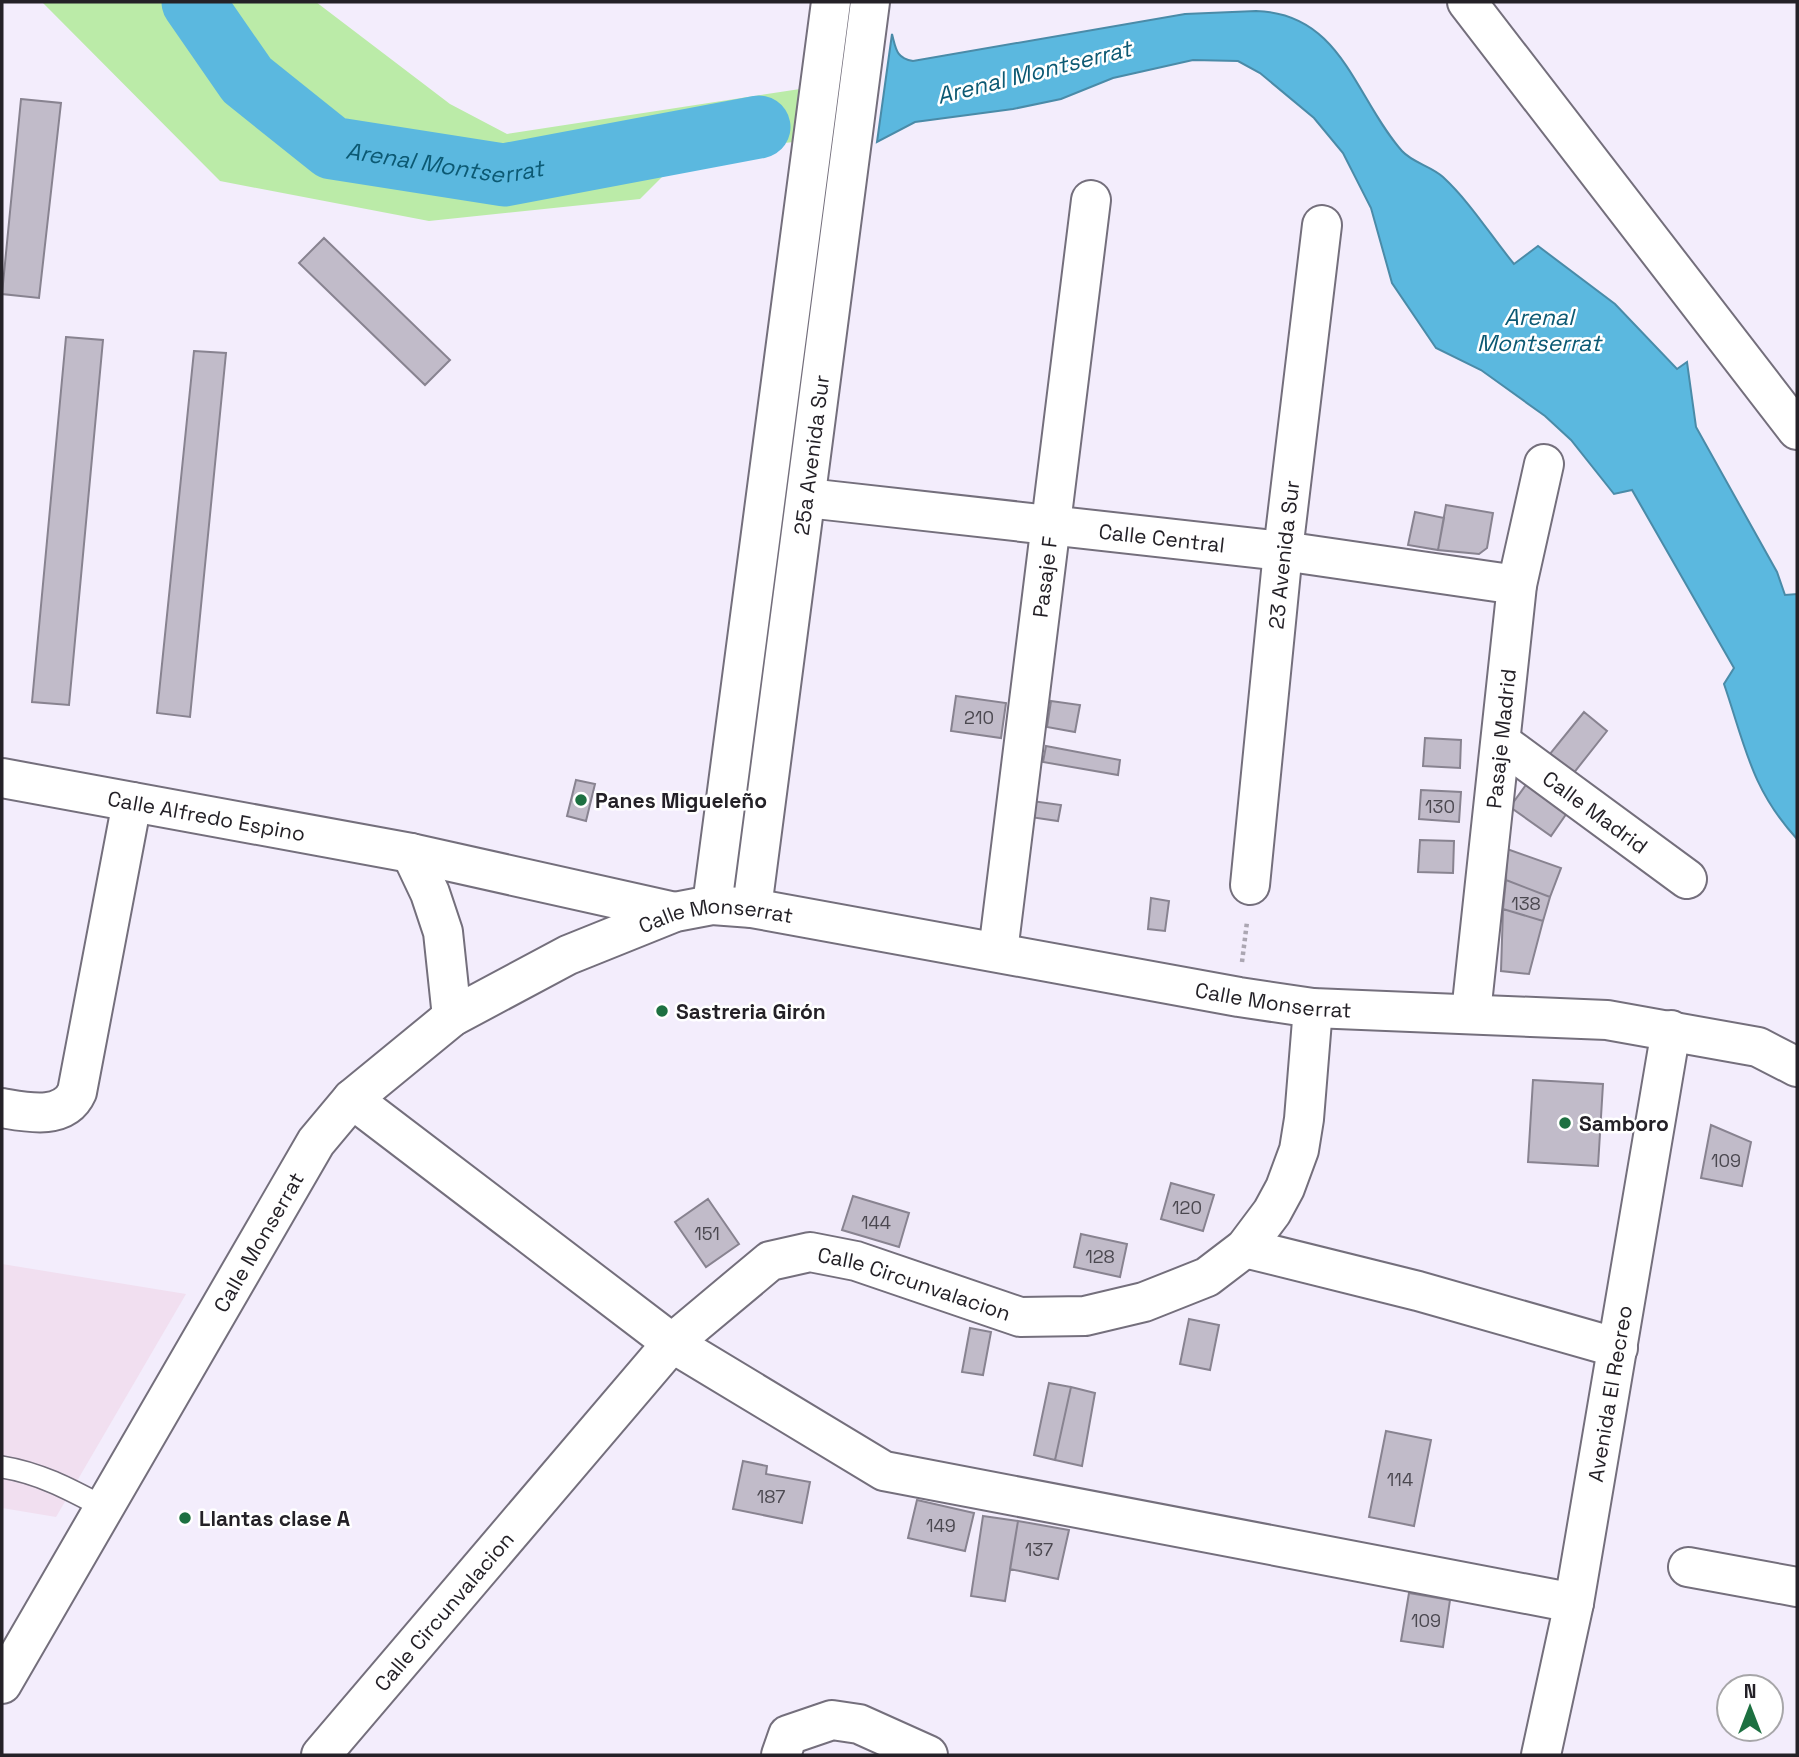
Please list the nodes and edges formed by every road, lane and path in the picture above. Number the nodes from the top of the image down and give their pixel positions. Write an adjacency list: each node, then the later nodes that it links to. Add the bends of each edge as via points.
1 (831, 2): 18 (street, 25a Avenida Sur)
2 (870, 2): 8 (street, 25a Avenida Sur)
3 (1467, 2): 6 (street)
4 (1091, 200): 9 (street, Pasaje F)
5 (1322, 225): 10 (street, 23 Avenida Sur)
6 (1797, 430)
7 (1544, 464): 11 (street, Pasaje Madrid)
8 (807, 498): 9 (street, Calle Central); 19 (street, 25a Avenida Sur)
9 (1051, 524): 10 (street, Calle Central); 21 (street, Pasaje F)
10 (1283, 551): 11 (street, Calle Central); 17 (street, 23 Avenida Sur)
11 (1517, 585): 12 (street, Pasaje Madrid)
12 (1502, 743): 16 (street, Calle Madrid); 24 (street, Pasaje Madrid)
13 (2, 778): 14 (street, Calle Alfredo Espino)
14 (132, 802): 15 (street, Calle Alfredo Espino); 29 (street, via 77,1092 70,1102 50,1111)
15 (411, 853): 20 (street, Calle Alfredo Espino); 25 (street, via 443,932)
16 (1687, 879)
17 (1250, 885): 22 (path)
18 (712, 905): 19 (street, Calle Monserrat); 20 (street, Calle Monserrat)
19 (752, 908): 21 (street, Calle Monserrat)
20 (675, 912): 25 (street, Calle Monserrat, via 568,955)
21 (998, 952): 22 (street, Calle Monserrat)
22 (1239, 997): 23 (street, Calle Monserrat)
23 (1313, 1008): 24 (street, Calle Monserrat); 30 (street, Calle Circunvalacion, via 1298,1150 1279,1200)
24 (1471, 1013): 26 (street, Calle Monserrat, via 1607,1020)
25 (452, 1017): 28 (street, Calle Monserrat)
26 (1671, 1030): 27 (street, Calle Monserrat, via 1758,1047); 32 (street, Avenida El Recreo)
27 (1797, 1067)
28 (352, 1099): 31 (street); 34 (street, Calle Monserrat, via 316,1142)
29 (2, 1108)
30 (1245, 1248): 31 (street, Calle Circunvalacion, via 1207,1277 1144,1302 1085,1316 1020,1317 856,1261 810,1252 770,1261); 32 (street)
31 (672, 1343): 37 (street, via 884,1471); 39 (street, Calle Circunvalacion)
32 (1618, 1348): 37 (street, Avenida El Recreo)
33 (2, 1467): 34 (lane, via 56,1482)
34 (105, 1508): 38 (street, Calle Monserrat)
35 (1688, 1567): 36 (street)
36 (1797, 1587)
37 (1574, 1603): 42 (street, Avenida El Recreo)
38 (2, 1684)
39 (321, 1755)
40 (781, 1755): 41 (street, via 788,1735 832,1720 859,1724)
41 (928, 1755)
42 (1541, 1755)

